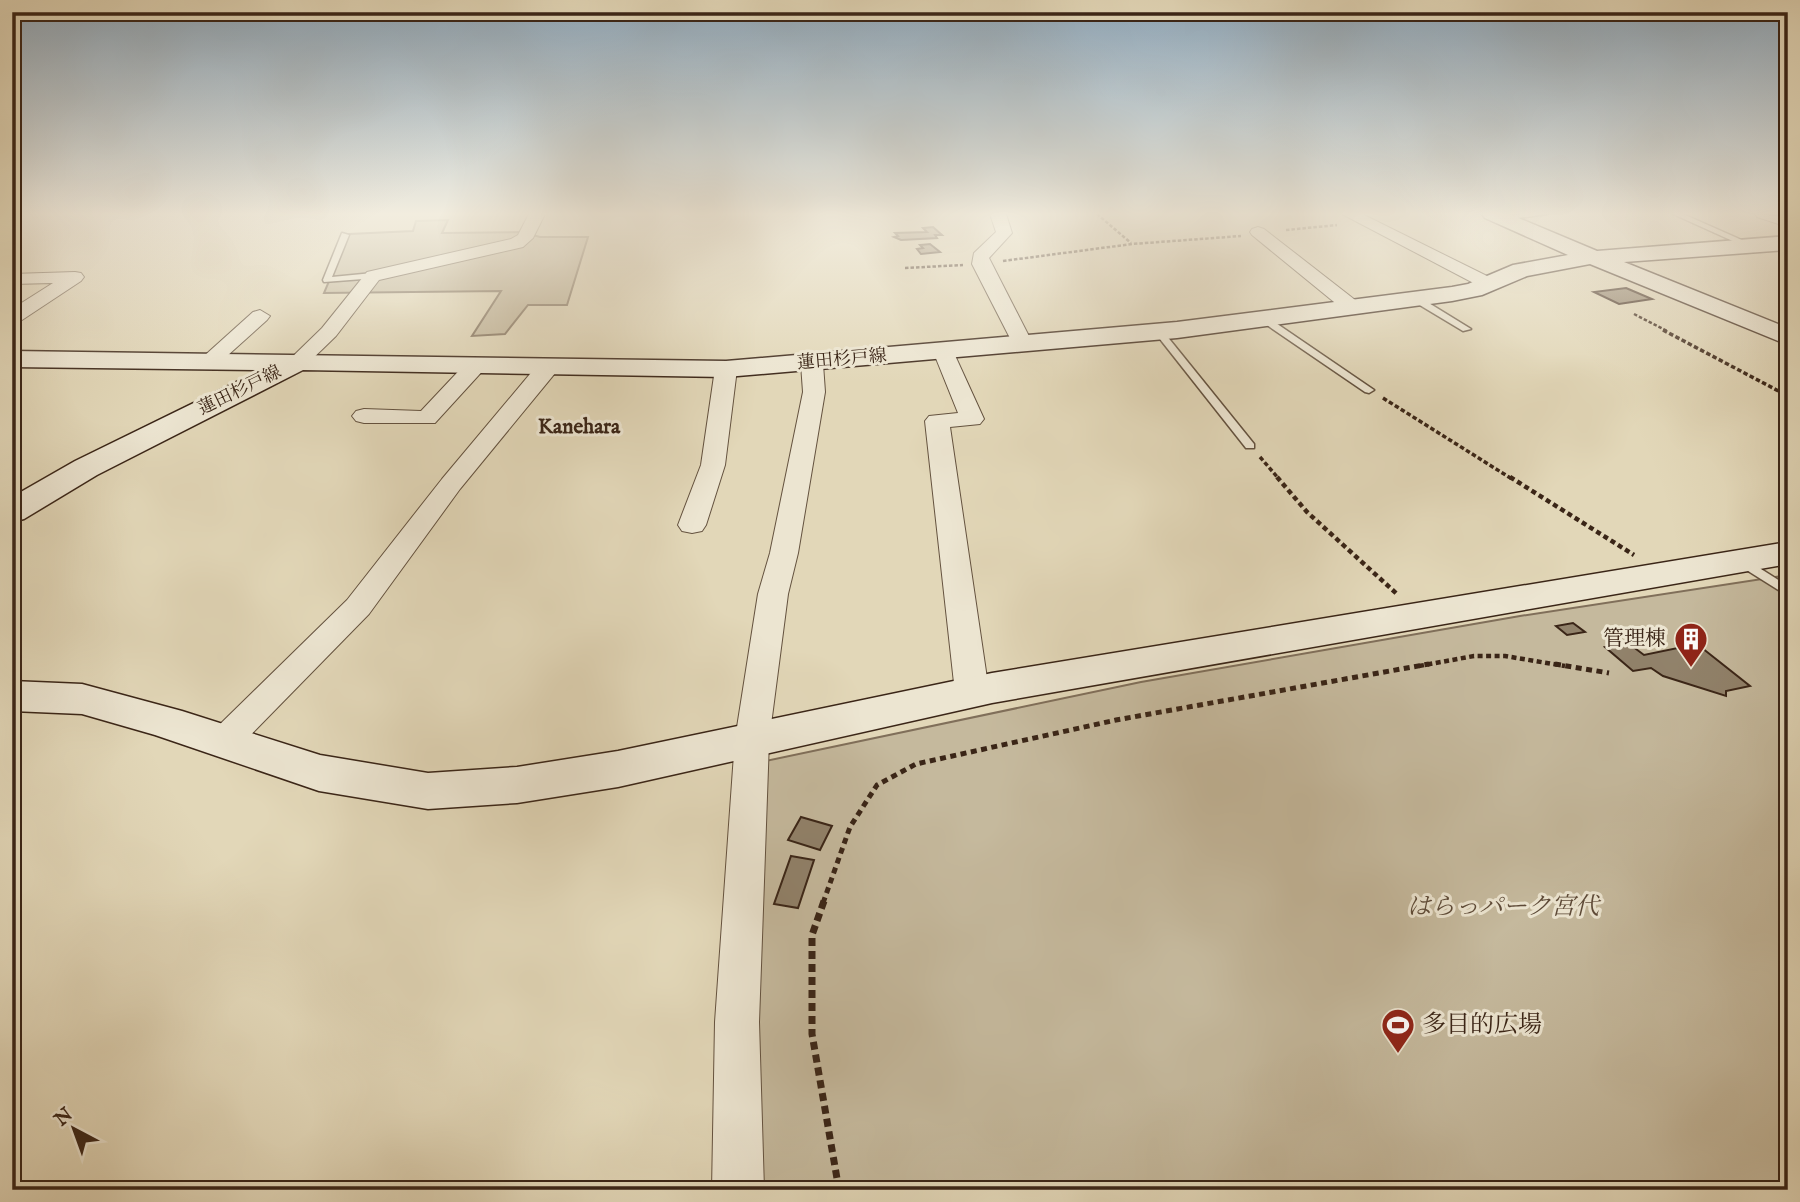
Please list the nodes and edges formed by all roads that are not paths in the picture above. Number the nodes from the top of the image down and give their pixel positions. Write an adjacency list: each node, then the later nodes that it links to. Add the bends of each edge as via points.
1 (331, 270): 8 (lane, via 327,280)
2 (399, 270): 8 (street)
3 (984, 270): 19 (street)
4 (1305, 270): 12 (street)
5 (1461, 270): 10 (street)
6 (1521, 270): 10 (street, 蓮田杉戸線)
7 (1624, 270): 18 (street)
8 (373, 276): 23 (street, via 329,332)
9 (12, 279): 13 (street, via 75,277)
10 (1489, 284): 11 (street, 蓮田杉戸線)
11 (1416, 299): 12 (street, 蓮田杉戸線); 16 (lane)
12 (1352, 307): 15 (street, 蓮田杉戸線)
13 (16, 313)
14 (260, 316): 22 (street)
15 (1264, 319): 17 (street, 蓮田杉戸線); 28 (lane)
16 (1466, 329)
17 (1159, 332): 19 (street, 蓮田杉戸線); 30 (lane)
18 (1788, 337)
19 (1023, 344): 20 (street, 蓮田杉戸線)
20 (943, 351): 24 (street, 蓮田杉戸線); 36 (street, via 972,419 937,421)
21 (12, 359): 22 (street)
22 (210, 361): 23 (street)
23 (298, 362): 25 (street, 蓮田杉戸線); 31 (street, 蓮田杉戸線, via 86,468)
24 (812, 364): 27 (street, 蓮田杉戸線); 38 (street, via 814,392 773,594)
25 (477, 365): 26 (street, 蓮田杉戸線); 29 (street, via 427,418)
26 (548, 367): 27 (street, 蓮田杉戸線); 39 (street, via 358,607)
27 (726, 369): 32 (street, via 713,465)
28 (1369, 390)
29 (364, 416)
30 (1250, 446)
31 (12, 512)
32 (692, 525)
33 (1788, 553): 34 (street)
34 (1742, 561): 35 (lane); 36 (street)
35 (1788, 592)
36 (971, 692): 38 (street)
37 (12, 696): 39 (street, via 82,699)
38 (752, 740): 39 (street, via 618,769 529,783 428,791 319,773); 40 (street, via 737,1022)
39 (224, 741)
40 (738, 1190)

